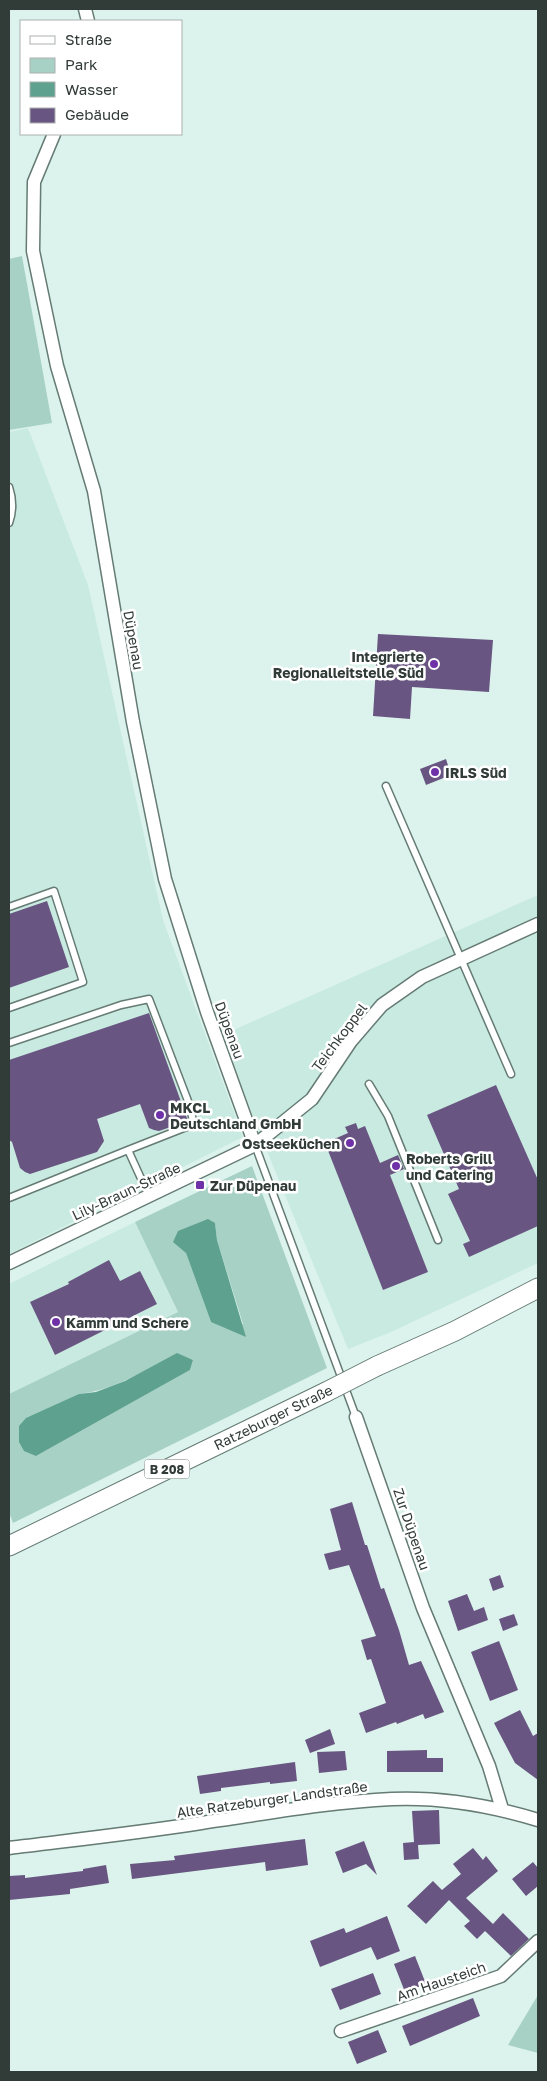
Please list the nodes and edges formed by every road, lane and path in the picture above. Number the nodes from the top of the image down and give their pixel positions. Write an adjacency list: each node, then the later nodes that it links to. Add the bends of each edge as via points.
1 (54, 135): 12 (street, Düpenau, via 34,182 33,251 57,366 94,491 133,722 165,879 207,1012)
2 (9, 487): 3 (lane, via 12,515)
3 (9, 523)
4 (386, 786): 7 (lane)
5 (9, 907): 8 (lane, via 54,891 83,982)
6 (538, 924): 7 (street, Teichkoppel)
7 (460, 960): 10 (lane); 12 (street, Teichkoppel, via 422,977 382,1006 352,1041 312,1099)
8 (9, 1008)
9 (9, 1043): 13 (lane, via 149,998 194,1124)
10 (511, 1074)
11 (369, 1084): 16 (lane, via 388,1116)
12 (255, 1145): 14 (street, Lily-Braun-Straße); 19 (lane, Zur Düpenau)
13 (128, 1150): 14 (lane); 15 (lane)
14 (149, 1196): 17 (street, Lily-Braun-Straße)
15 (9, 1198)
16 (438, 1240)
17 (9, 1263)
18 (538, 1288): 20 (main road, Ratzeburger Straße / B 208, bridge)
19 (356, 1417): 21 (street, Zur Düpenau, via 423,1608 489,1766)
20 (9, 1546)
21 (502, 1809): 22 (street, Alte Ratzeburger Landstraße); 23 (street, Alte Ratzeburger Landstraße, via 393,1799)
22 (538, 1820)
23 (9, 1848)
24 (538, 1941): 25 (street, Am Hausteich, via 501,1976)
25 (341, 2031)

